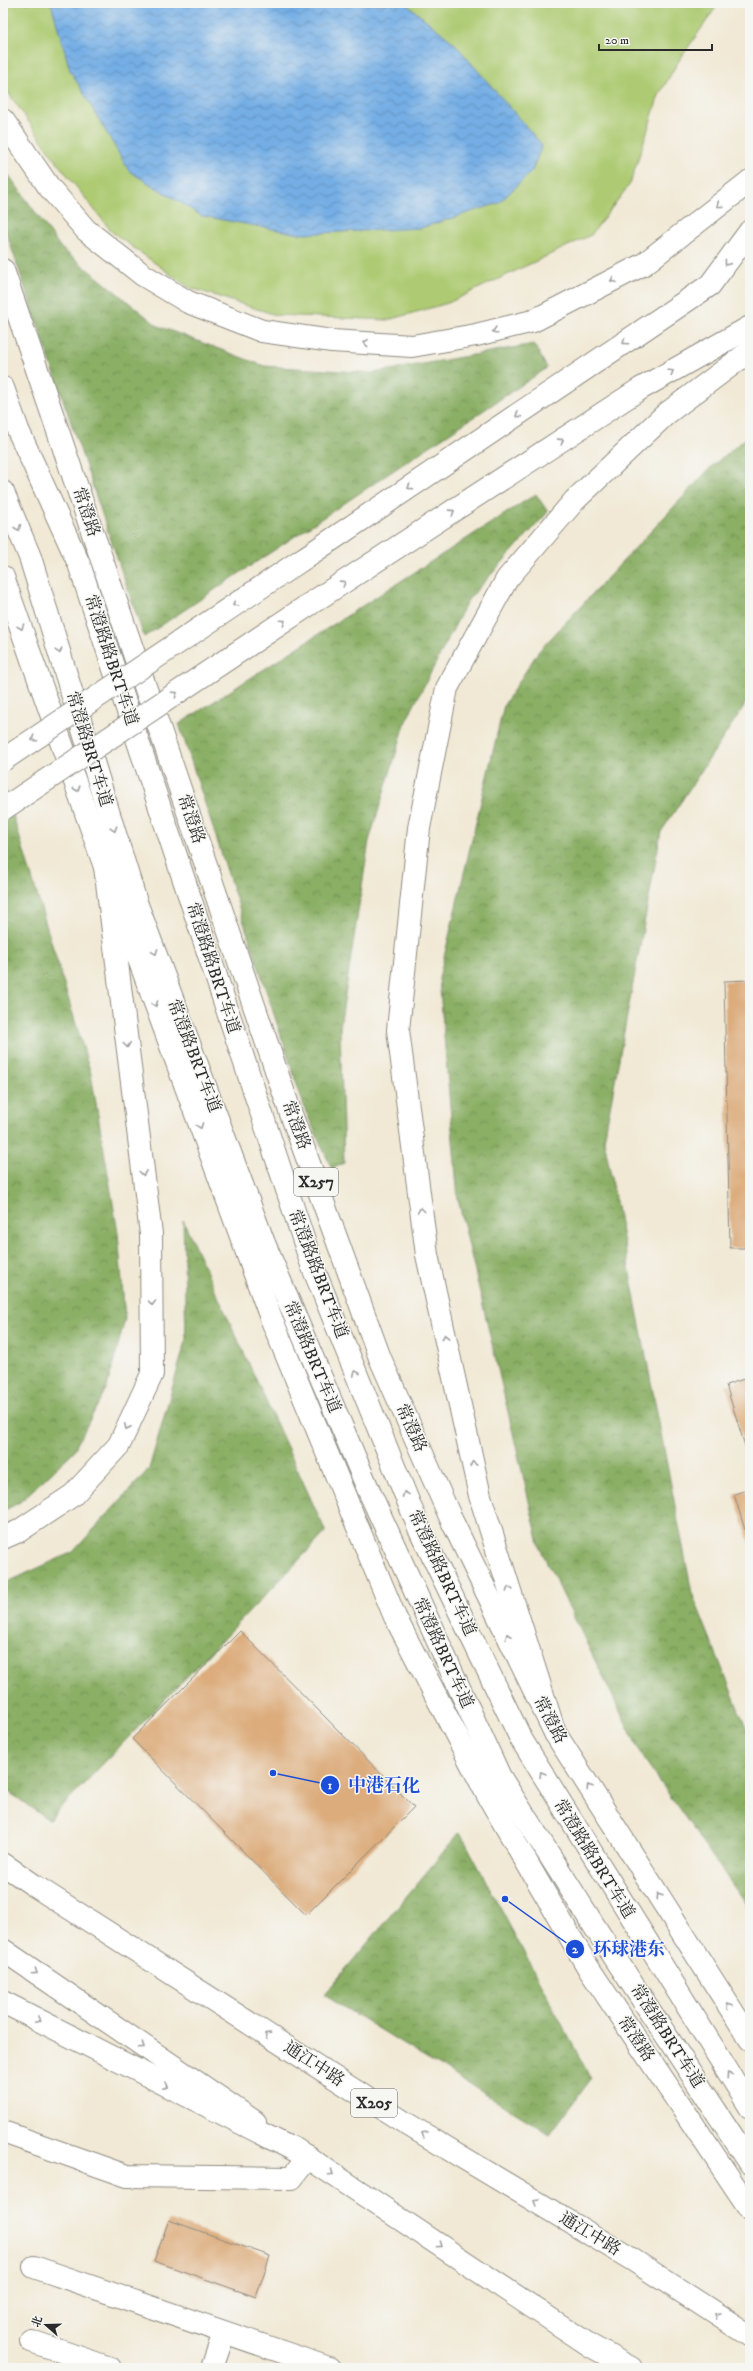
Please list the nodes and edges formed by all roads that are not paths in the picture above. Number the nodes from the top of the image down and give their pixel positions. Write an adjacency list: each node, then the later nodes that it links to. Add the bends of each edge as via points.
1 (3, 120): 2 (main road, one-way to 1, via 644,264 533,321 476,335 412,346 332,341 262,331 188,302 143,275 86,230 49,187)
2 (750, 181)
3 (750, 231): 10 (main road, one-way to 10, bridge, via 710,285)
4 (3, 270): 14 (main road, 常澄路 / X257, one-way to 4, via 452,1521 380,1358 289,1106)
5 (750, 327): 11 (main road, one-way to 5, bridge, via 310,604 640,389)
6 (750, 351): 14 (main road, one-way to 6, via 480,1496 427,1255 398,1030 419,828 447,688 507,579 575,500 666,414)
7 (3, 388): 19 (main road, 常澄路路BRT车道, one-way to 7, via 521,1739 419,1528 312,1265 79,564 18,430)
8 (3, 492): 22 (main road, 常澄路BRT车道, one-way to 22, via 30,557 139,909 264,1243 369,1491 500,1777 598,1932)
9 (3, 577): 12 (main road, 常澄路, one-way to 12)
10 (3, 760)
11 (3, 809)
12 (105, 867): 13 (main road, one-way to 13, via 151,1234 152,1374 119,1445 73,1495); 23 (main road, 常澄路, one-way to 23, via 271,1318 395,1617 488,1796 589,1969)
13 (3, 1538)
14 (555, 1733): 18 (main road, 常澄路 / X257, one-way to 14)
15 (3, 1864): 26 (main road, 通江中路 / X205, one-way to 15, via 633,2260 407,2124)
16 (3, 1950): 21 (main road, one-way to 21)
17 (3, 2002): 21 (main road, one-way to 21)
18 (750, 2039)
19 (750, 2107)
20 (3, 2132): 21 (main road, via 127,2176 292,2178)
21 (308, 2157): 31 (main road, one-way to 31, via 591,2346)
22 (750, 2163)
23 (750, 2209)
24 (34, 2267): 25 (main road)
25 (224, 2333): 29 (main road); 30 (main road)
26 (750, 2336)
27 (31, 2341): 28 (main road)
28 (110, 2368)
29 (212, 2368)
30 (329, 2368)
31 (631, 2368)

